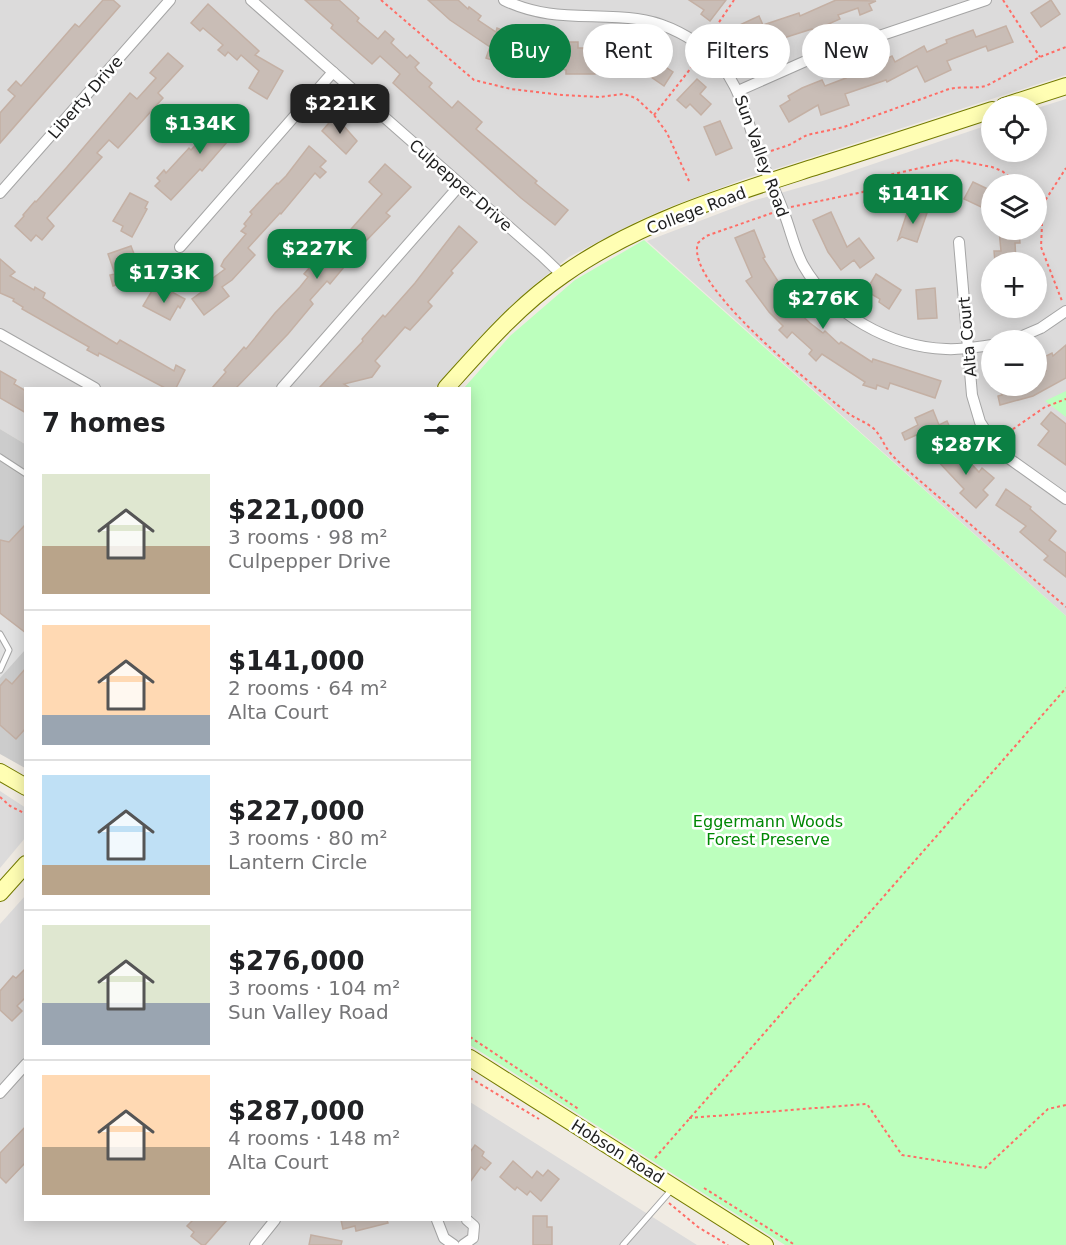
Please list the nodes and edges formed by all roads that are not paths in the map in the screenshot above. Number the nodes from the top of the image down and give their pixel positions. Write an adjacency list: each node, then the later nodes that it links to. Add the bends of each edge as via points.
1 (170, 0): 12 (street, Liberty Drive)
2 (251, 0): 5 (street, Culpepper Drive)
3 (504, 0): 7 (street, Sun Valley Road, via 553,16 647,21 678,32 720,62)
4 (986, 0): 7 (street, via 808,60)
5 (333, 72): 11 (street, Culpepper Drive); 14 (street)
6 (1066, 86): 8 (main road)
7 (738, 91): 10 (street, Sun Valley Road)
8 (1035, 96)
9 (981, 114): 10 (main road, College Road)
10 (770, 181): 15 (main road, College Road, via 650,227); 20 (street, Sun Valley Road, via 805,267 841,308 896,340 931,348)
11 (460, 185): 15 (street, Culpepper Drive); 22 (street)
12 (0, 193)
13 (959, 242): 20 (street, Alta Court)
14 (180, 247)
15 (562, 276): 23 (main road, College Road, via 502,326)
16 (1066, 311): 17 (street)
17 (1036, 330)
18 (0, 334): 21 (street)
19 (981, 346): 20 (street, Sun Valley Road)
20 (967, 348): 26 (street, Alta Court, via 972,396 980,422 993,442 1007,457)
21 (93, 387)
22 (283, 387)
23 (447, 387)
24 (0, 457): 25 (lane)
25 (24, 473)
26 (1066, 499)
27 (0, 634): 28 (lane, via 9,650)
28 (0, 670)
29 (0, 772): 30 (main road)
30 (24, 786)
31 (24, 866): 32 (main road)
32 (0, 893)
33 (471, 1059): 36 (main road, Hobson Road)
34 (24, 1066): 35 (street)
35 (0, 1093)
36 (669, 1193): 43 (lane); 44 (main road, Hobson Road)
37 (274, 1221): 40 (street)
38 (436, 1221): 41 (street, via 444,1238)
39 (468, 1221): 42 (street, via 474,1226 473,1238)
40 (255, 1245)
41 (454, 1245)
42 (463, 1245)
43 (623, 1245)
44 (765, 1245)

